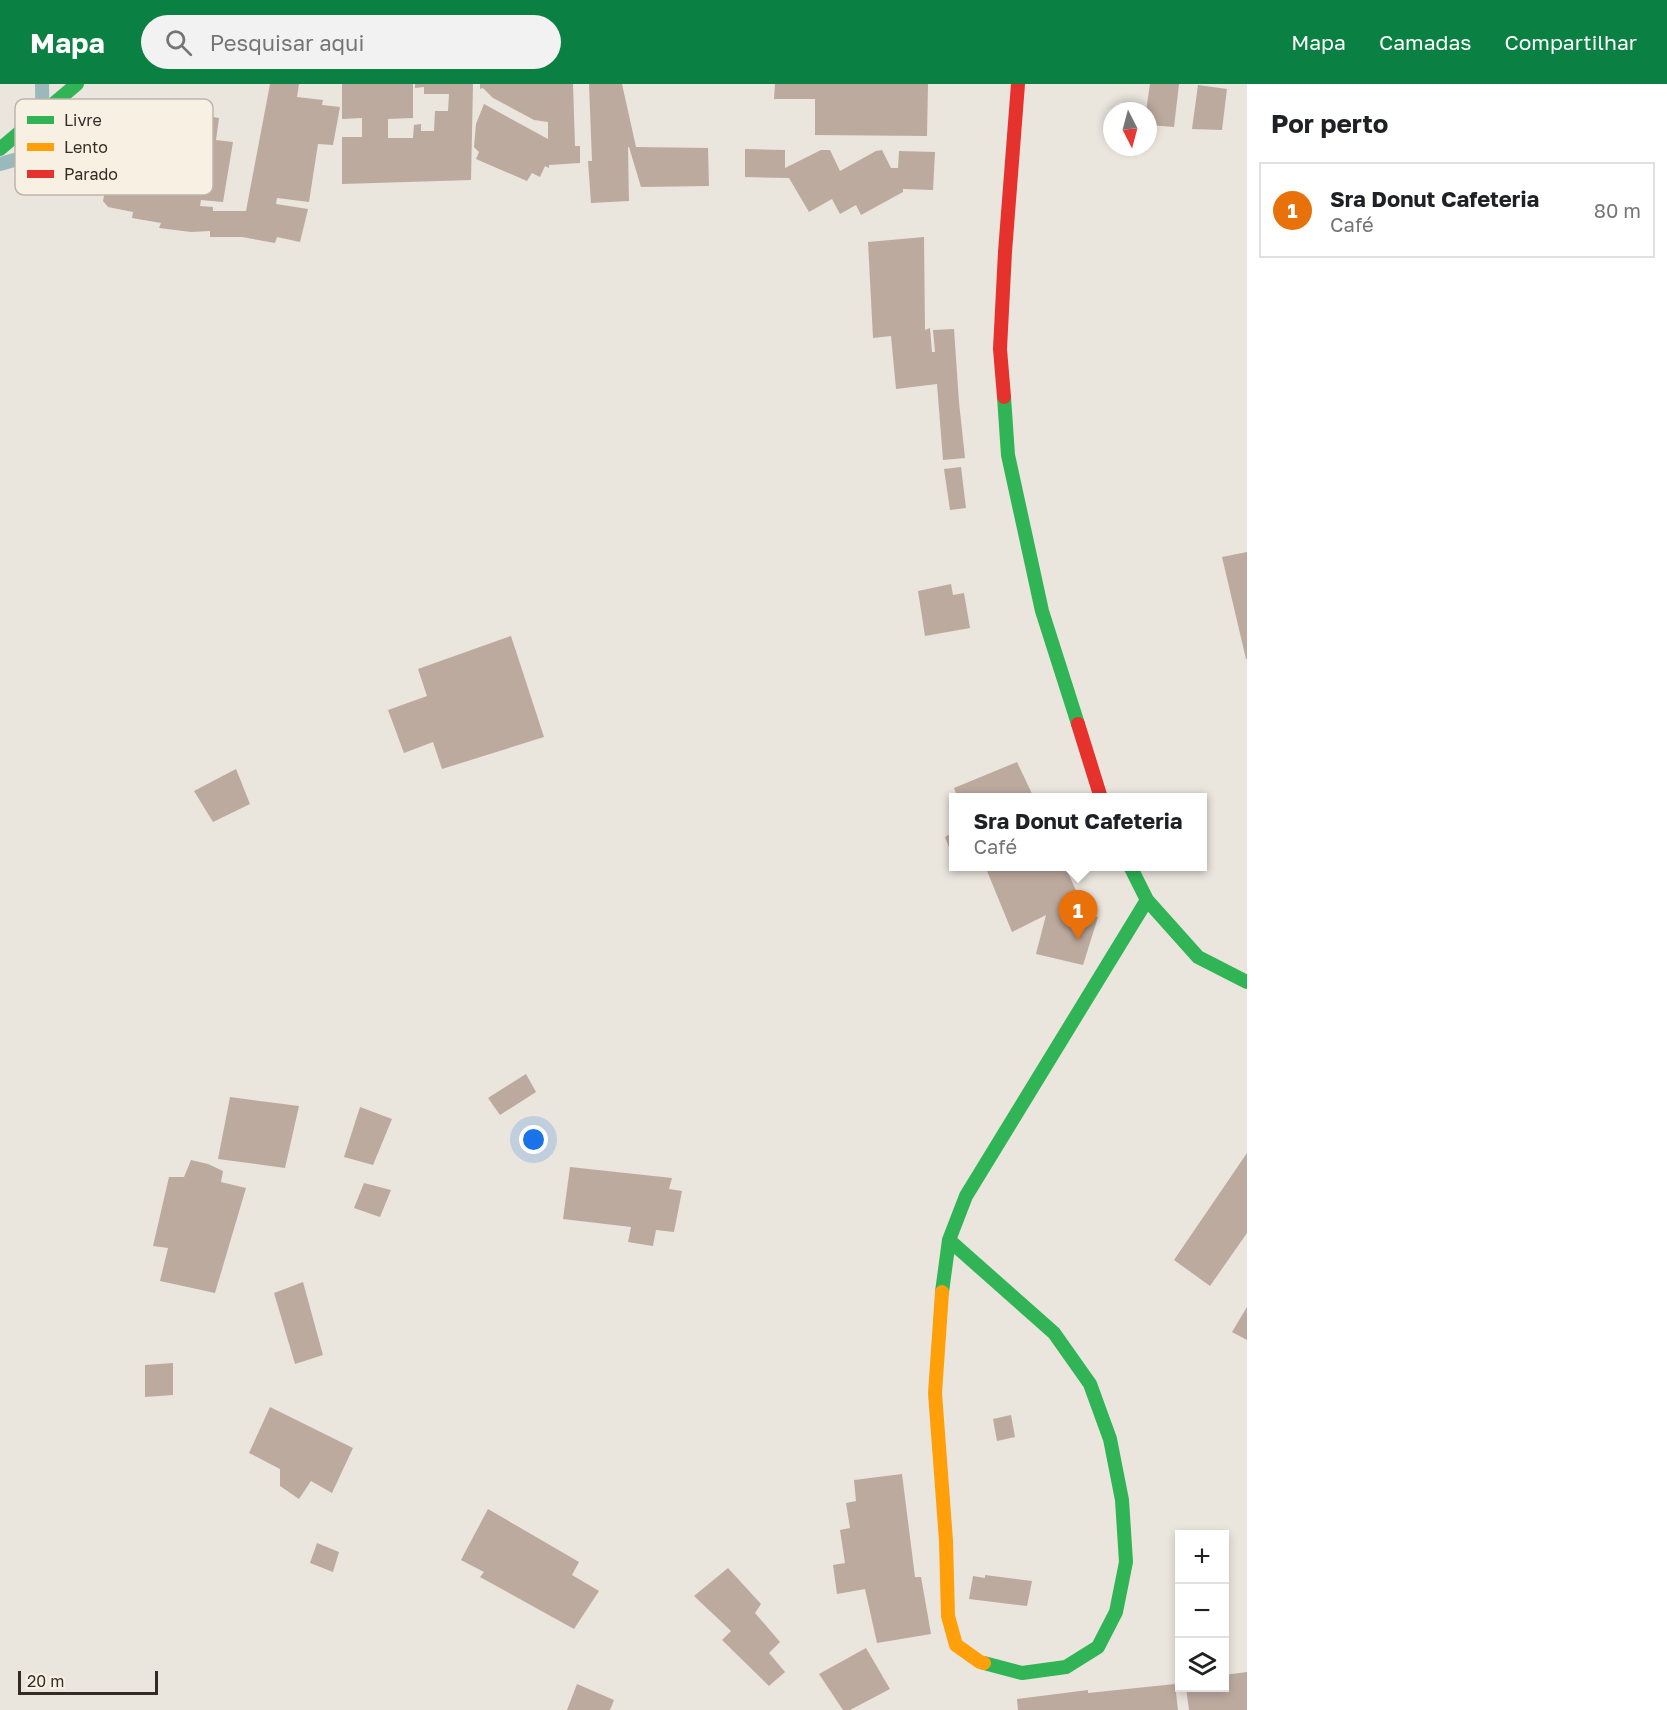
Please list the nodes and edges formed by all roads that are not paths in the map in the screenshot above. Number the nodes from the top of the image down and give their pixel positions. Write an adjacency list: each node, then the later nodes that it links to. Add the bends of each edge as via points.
1 (77, 84): 3 (street)
2 (1018, 84): 6 (street, via 1000,349 1008,455 1042,611)
3 (59, 99)
4 (15, 136): 5 (street)
5 (0, 149)
6 (1099, 793)
7 (1132, 871): 8 (street)
8 (1147, 900): 9 (street, via 1198,957); 10 (street, via 966,1196)
9 (1247, 982)
10 (949, 1240): 10 (street, via 935,1393 948,1616 956,1645 980,1662 1022,1673 1066,1667 1098,1647 1116,1612 1126,1562 1122,1500 1110,1439 1090,1384 1054,1333)

